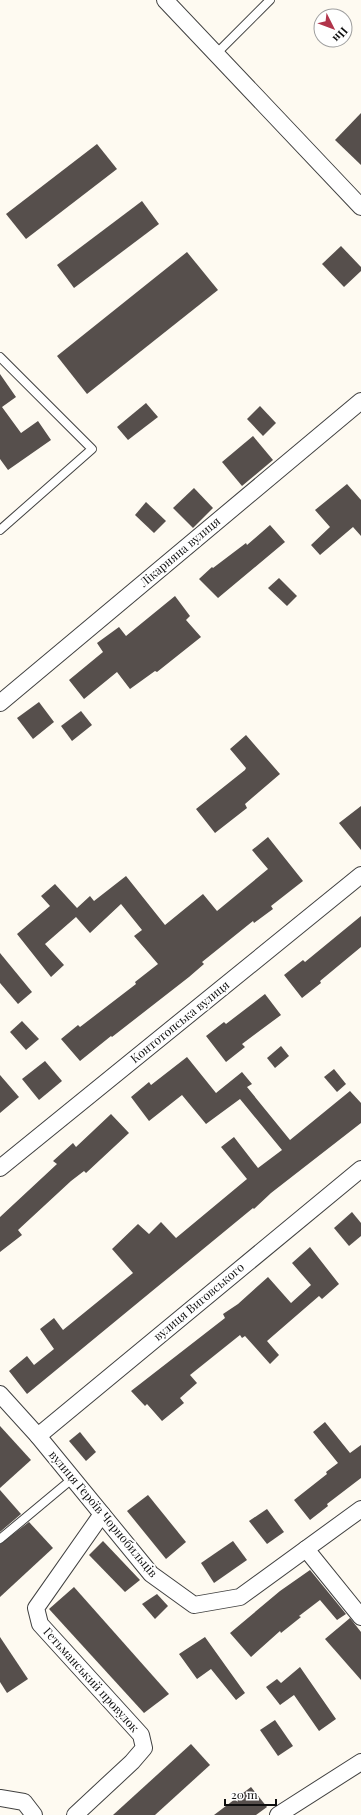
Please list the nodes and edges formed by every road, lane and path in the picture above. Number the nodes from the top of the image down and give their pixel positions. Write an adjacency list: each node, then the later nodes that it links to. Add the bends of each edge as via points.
1 (270, 0): 3 (lane)
2 (167, 1): 3 (street)
3 (216, 54): 4 (street)
4 (361, 207)
5 (0, 357): 7 (lane, via 92,449)
6 (361, 402): 8 (street, Лікарняна вулиця)
7 (0, 530)
8 (0, 703)
9 (361, 875): 10 (street, Контотопська вулиця)
10 (0, 1168)
11 (361, 1169): 13 (street, вулиця Виговського)
12 (0, 1394): 13 (street, вулиця Героїв Чорнобильців)
13 (38, 1436): 14 (street, вулиця Героїв Чорнобильців)
14 (72, 1479): 16 (street, вулиця Героїв Чорнобильців); 17 (lane)
15 (361, 1509): 18 (street, вулиця Героїв Чорнобильців)
16 (102, 1514): 18 (street, вулиця Героїв Чорнобильців, via 151,1574 194,1605 240,1597); 23 (street, Гетьманський провулок, via 36,1608 40,1624 141,1735 144,1748)
17 (0, 1539)
18 (306, 1549): 19 (street)
19 (361, 1617)
20 (361, 1762): 24 (street)
21 (0, 1798): 22 (street, via 24,1802)
22 (34, 1815)
23 (75, 1815)
24 (278, 1815)

